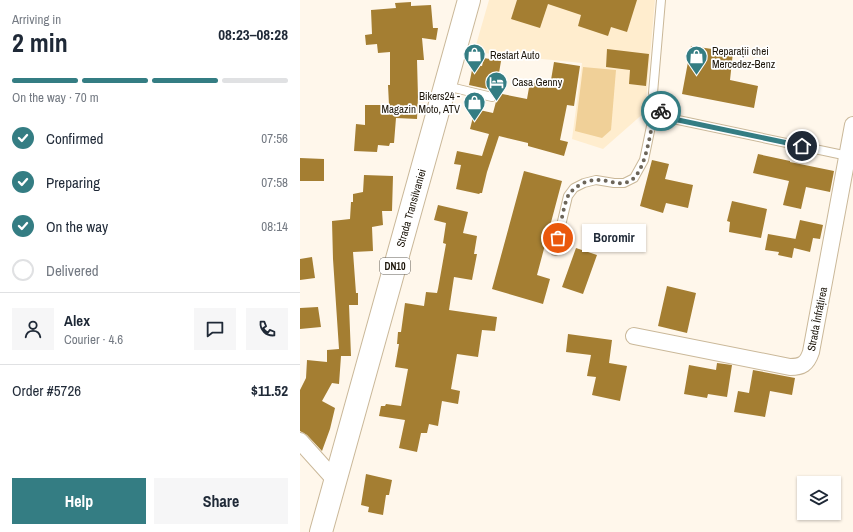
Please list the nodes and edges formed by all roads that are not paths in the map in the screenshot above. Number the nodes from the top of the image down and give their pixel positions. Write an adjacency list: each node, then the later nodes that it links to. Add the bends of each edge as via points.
1 (469, 0): 3 (main road, Strada Transilvaniei / DN10)
2 (661, 0): 5 (lane, via 653,93)
3 (445, 86): 4 (lane); 11 (main road, Strada Transilvaniei / DN10)
4 (492, 97)
5 (656, 102): 7 (lane, via 667,116 678,120); 8 (lane, via 644,160 634,178 624,183 596,180 574,188 568,196)
6 (853, 125): 7 (street, Strada Înfrățirea)
7 (848, 156): 9 (street, Strada Înfrățirea, via 811,352 805,364 790,367)
8 (555, 251)
9 (634, 336)
10 (300, 441): 11 (street)
11 (335, 480): 12 (main road, Strada Transilvaniei / DN10)
12 (321, 532)

